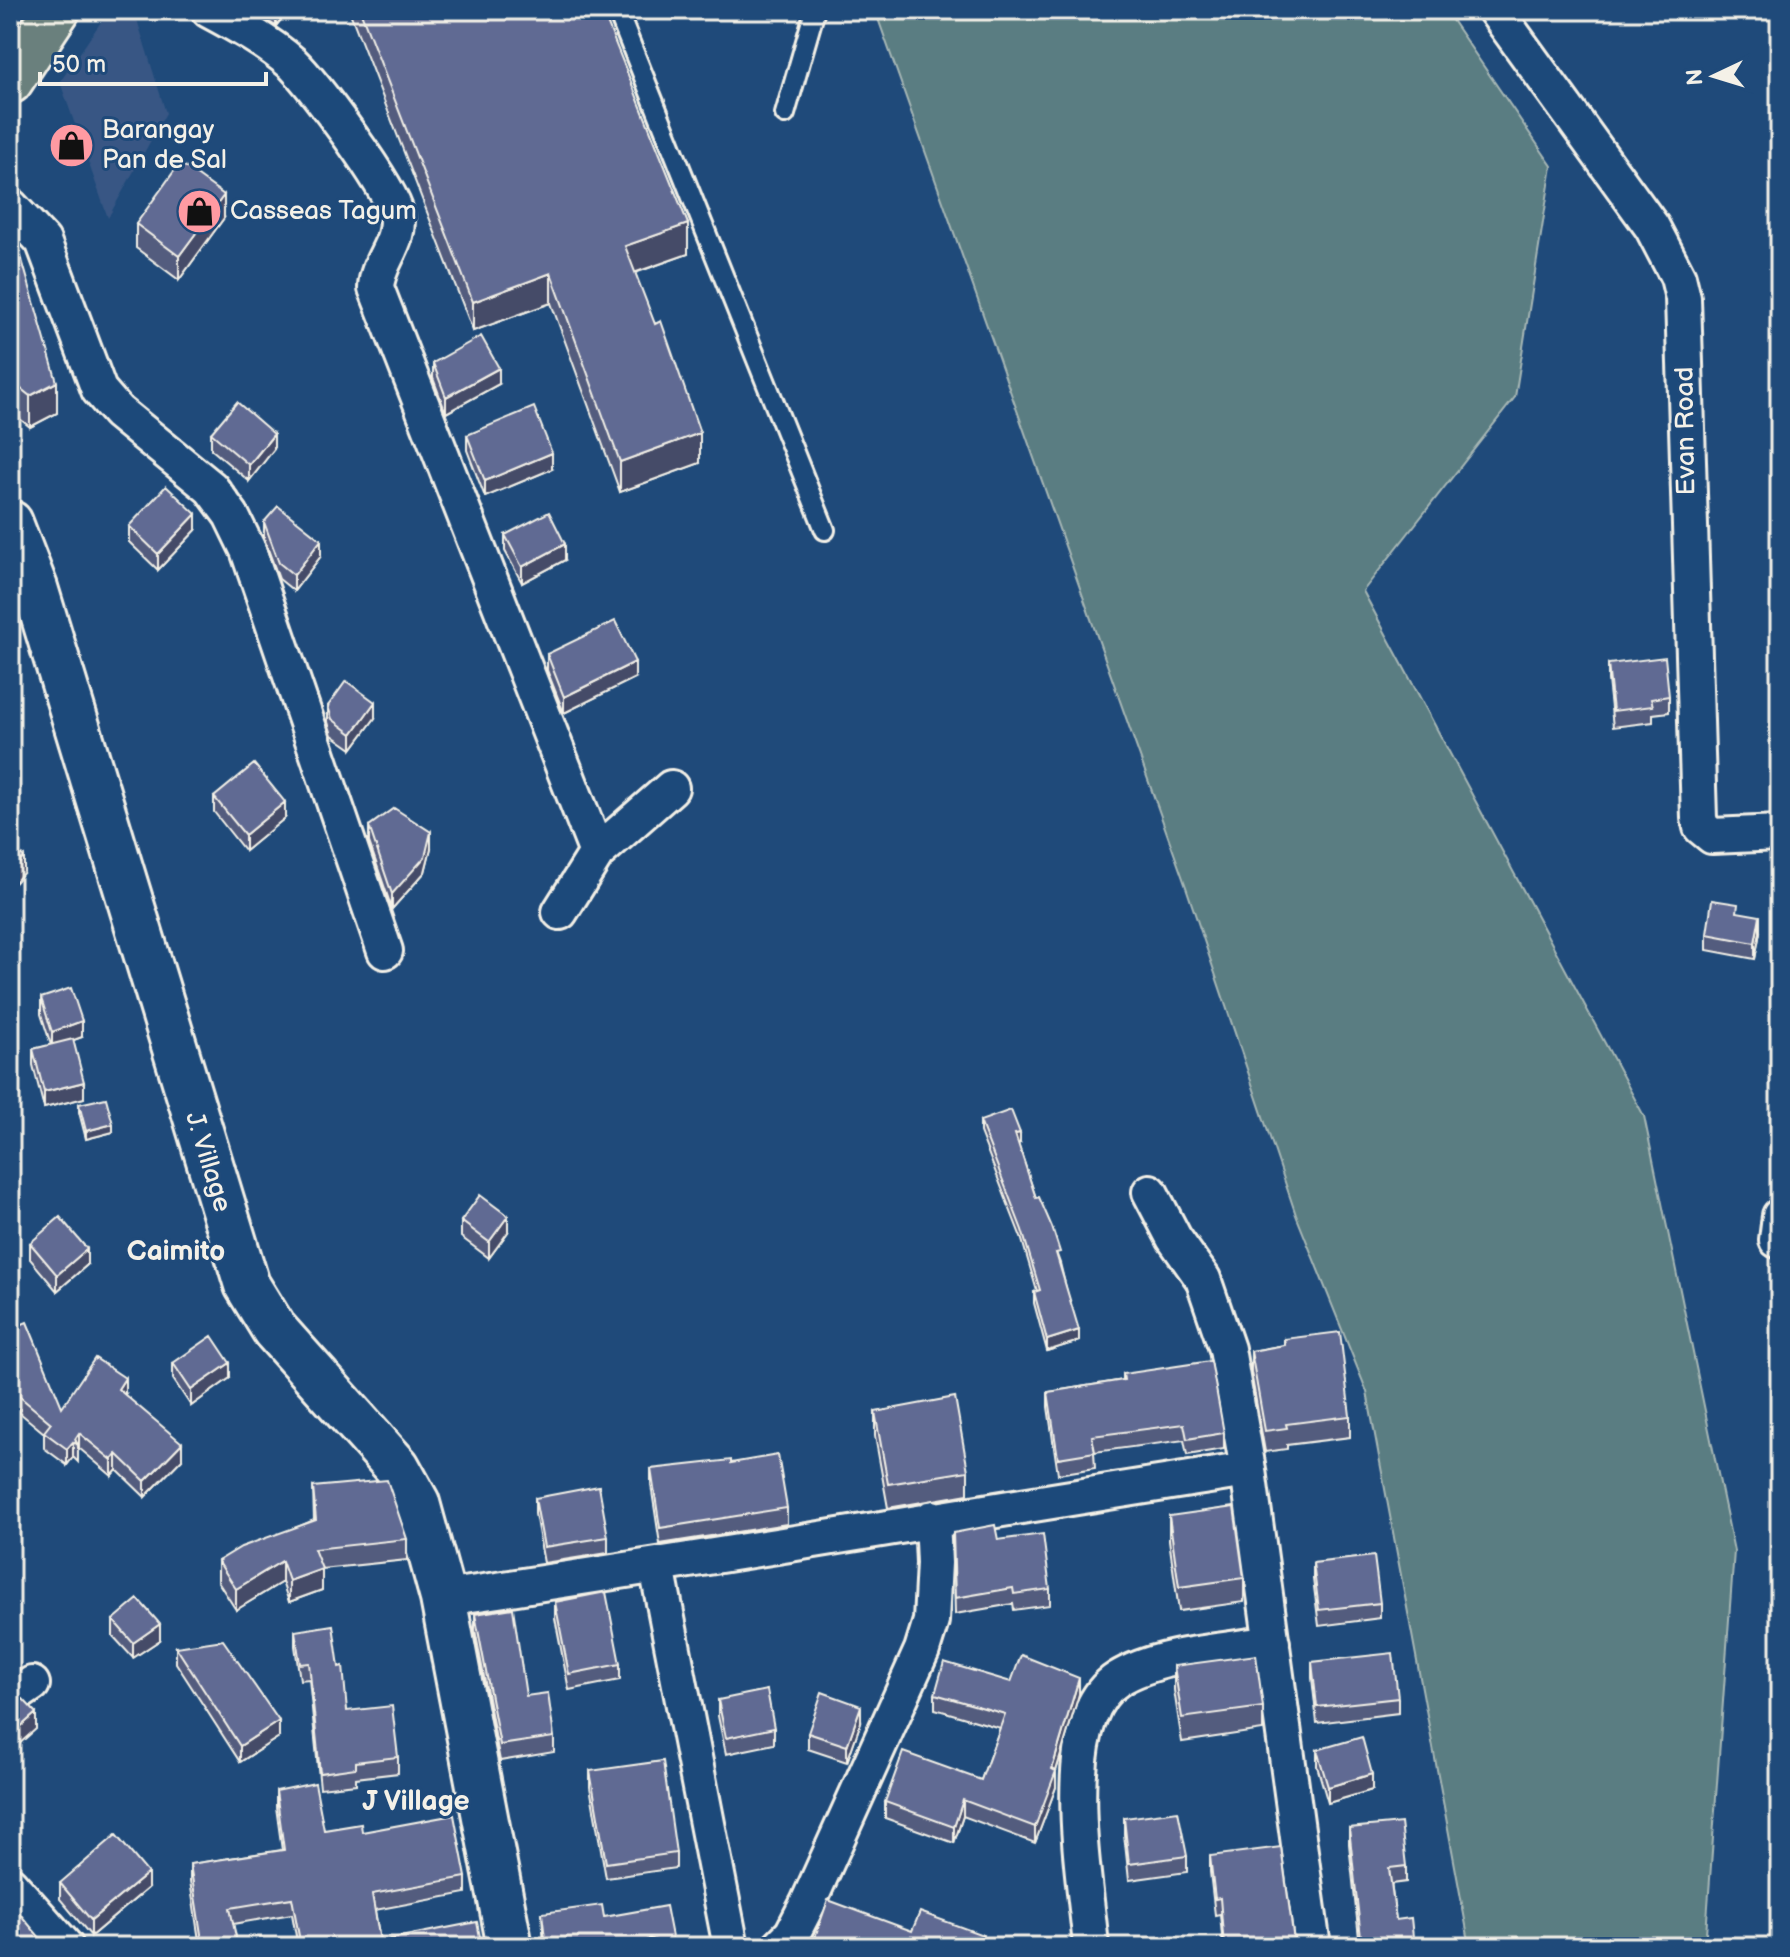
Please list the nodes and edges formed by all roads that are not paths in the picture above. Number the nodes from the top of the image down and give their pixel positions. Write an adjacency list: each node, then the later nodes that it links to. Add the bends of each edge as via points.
1 (57, 10): 6 (highway)
2 (209, 10): 13 (street, via 292,64 387,188 396,214 396,241 377,272 376,288)
3 (617, 10): 10 (lane)
4 (815, 10): 7 (lane)
5 (1495, 10): 12 (street, Evan Road, via 1652,227 1678,277 1683,298 1699,818 1712,836)
6 (10, 81)
7 (785, 114)
8 (10, 206): 15 (street, via 43,241 99,390 118,412 211,488 231,515 253,565)
9 (10, 523): 20 (street, J. Village, via 35,588 247,1285 274,1329 397,1467 417,1503)
10 (825, 530)
11 (671, 788): 13 (street)
12 (1780, 833)
13 (597, 853): 14 (street)
14 (560, 912)
15 (385, 951)
16 (1150, 1192): 17 (street, via 1218,1313)
17 (1248, 1470): 18 (street); 21 (street)
18 (932, 1518): 19 (street); 26 (street, via 933,1598 922,1650 808,1903)
19 (657, 1567): 20 (street); 25 (street)
20 (443, 1598): 24 (street, J. Village)
21 (1272, 1643): 27 (street, via 1146,1666 1116,1680 1092,1708 1077,1778); 28 (street)
22 (10, 1884): 23 (street)
23 (66, 1947)
24 (510, 1947)
25 (731, 1947)
26 (779, 1947)
27 (1091, 1947)
28 (1313, 1947)

